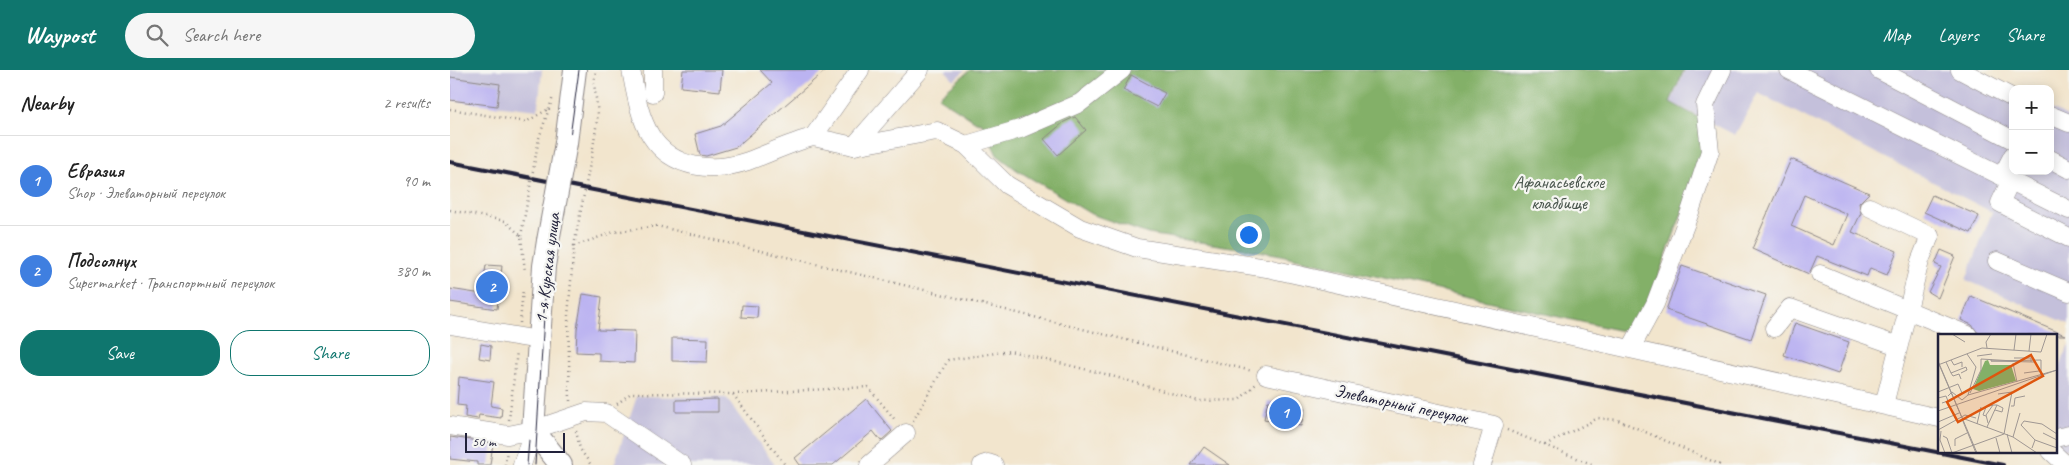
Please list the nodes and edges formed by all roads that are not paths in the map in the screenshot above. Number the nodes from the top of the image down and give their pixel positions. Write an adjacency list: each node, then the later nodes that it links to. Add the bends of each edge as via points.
1 (575, 70): 33 (main road, 1-я Курская улица, bridge, via 548,241)
2 (631, 70): 15 (street, via 650,134 659,147 680,161 699,167 720,166 746,161)
3 (653, 70): 11 (street)
4 (860, 70): 15 (street)
5 (920, 70): 18 (street)
6 (1122, 70): 17 (street, via 1080,103 1020,129)
7 (1722, 70): 35 (street, via 1705,106 1710,151 1690,212 1655,304)
8 (1789, 70): 22 (street)
9 (1880, 70): 16 (street)
10 (1960, 70): 12 (street)
11 (653, 93)
12 (2009, 96)
13 (2054, 117): 14 (street)
14 (2069, 123)
15 (813, 137): 18 (street)
16 (2009, 138)
17 (966, 145): 18 (street, via 937,131); 35 (street, via 1007,185 1080,228 1138,248 1267,268)
18 (854, 146)
19 (2054, 162): 21 (street)
20 (2009, 168): 22 (street)
21 (2069, 169)
22 (2006, 178): 24 (street); 25 (street, via 2000,203)
23 (1869, 207): 29 (street, via 1930,236)
24 (2069, 210)
25 (2069, 238)
26 (1997, 261): 28 (street)
27 (1820, 274): 29 (street)
28 (2069, 292)
29 (1907, 310): 32 (street); 34 (street)
30 (450, 325): 33 (street)
31 (1774, 328): 34 (street, via 1790,308)
32 (1966, 334)
33 (539, 340): 40 (main road, 1-я Курская улица)
34 (1898, 346): 37 (street)
35 (1630, 348): 37 (street)
36 (1266, 375): 51 (street, Элеваторный переулок, via 1494,425)
37 (1884, 405): 38 (street)
38 (1938, 418)
39 (450, 426): 40 (street, via 508,434)
40 (533, 430): 45 (street, 1-я Курская улица); 46 (main road); 47 (street, via 586,412 606,413)
41 (906, 433): 48 (street)
42 (2069, 435): 43 (street)
43 (2056, 438)
44 (2052, 452): 52 (street)
45 (522, 465)
46 (561, 465)
47 (682, 465)
48 (869, 465)
49 (982, 465): 50 (street)
50 (994, 465)
51 (1482, 465)
52 (2066, 465)

